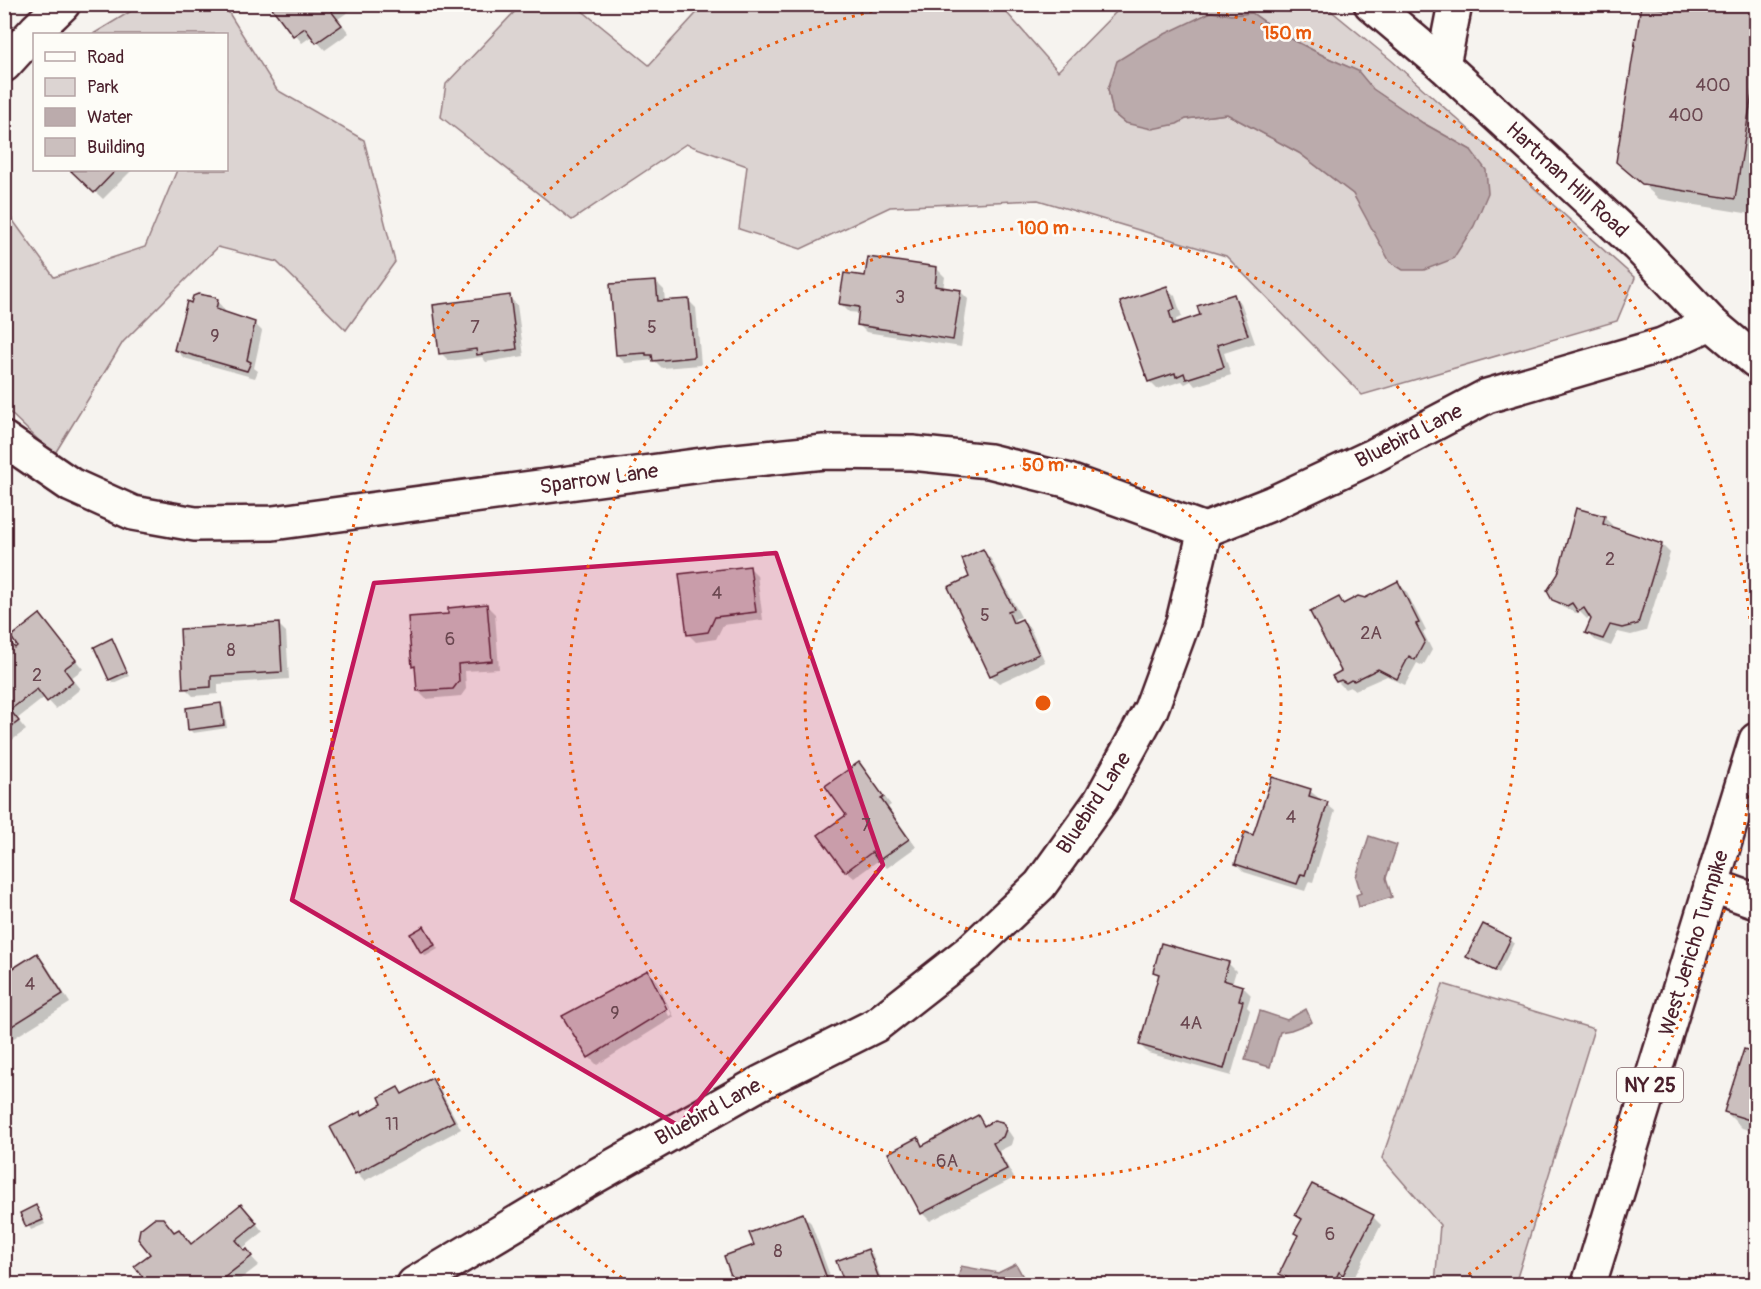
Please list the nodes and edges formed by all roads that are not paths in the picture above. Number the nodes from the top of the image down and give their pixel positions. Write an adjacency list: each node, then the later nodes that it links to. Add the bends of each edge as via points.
1 (63, 4): 4 (street)
2 (1371, 4): 7 (street, Hartman Hill Road)
3 (1455, 4): 7 (street)
4 (33, 33)
5 (33, 33): 6 (street)
6 (4, 65)
7 (1443, 65): 8 (street, Hartman Hill Road, via 1637,245)
8 (1711, 323): 9 (street, Hartman Hill Road); 11 (street, Bluebird Lane, via 1662,345 1487,396 1360,462)
9 (1756, 361)
10 (4, 439): 11 (street, Sparrow Lane, via 71,484 134,513 195,524 273,523 824,452 901,453 989,461 1066,480)
11 (1205, 530): 15 (street, Bluebird Lane, via 1183,622 1151,709 1101,800 1040,885 993,930 876,1025 760,1083)
12 (1756, 740): 13 (street, West Jericho Turnpike / NY 25)
13 (1711, 885): 14 (street); 16 (street, West Jericho Turnpike / NY 25)
14 (1756, 901)
15 (414, 1284)
16 (1589, 1284)

